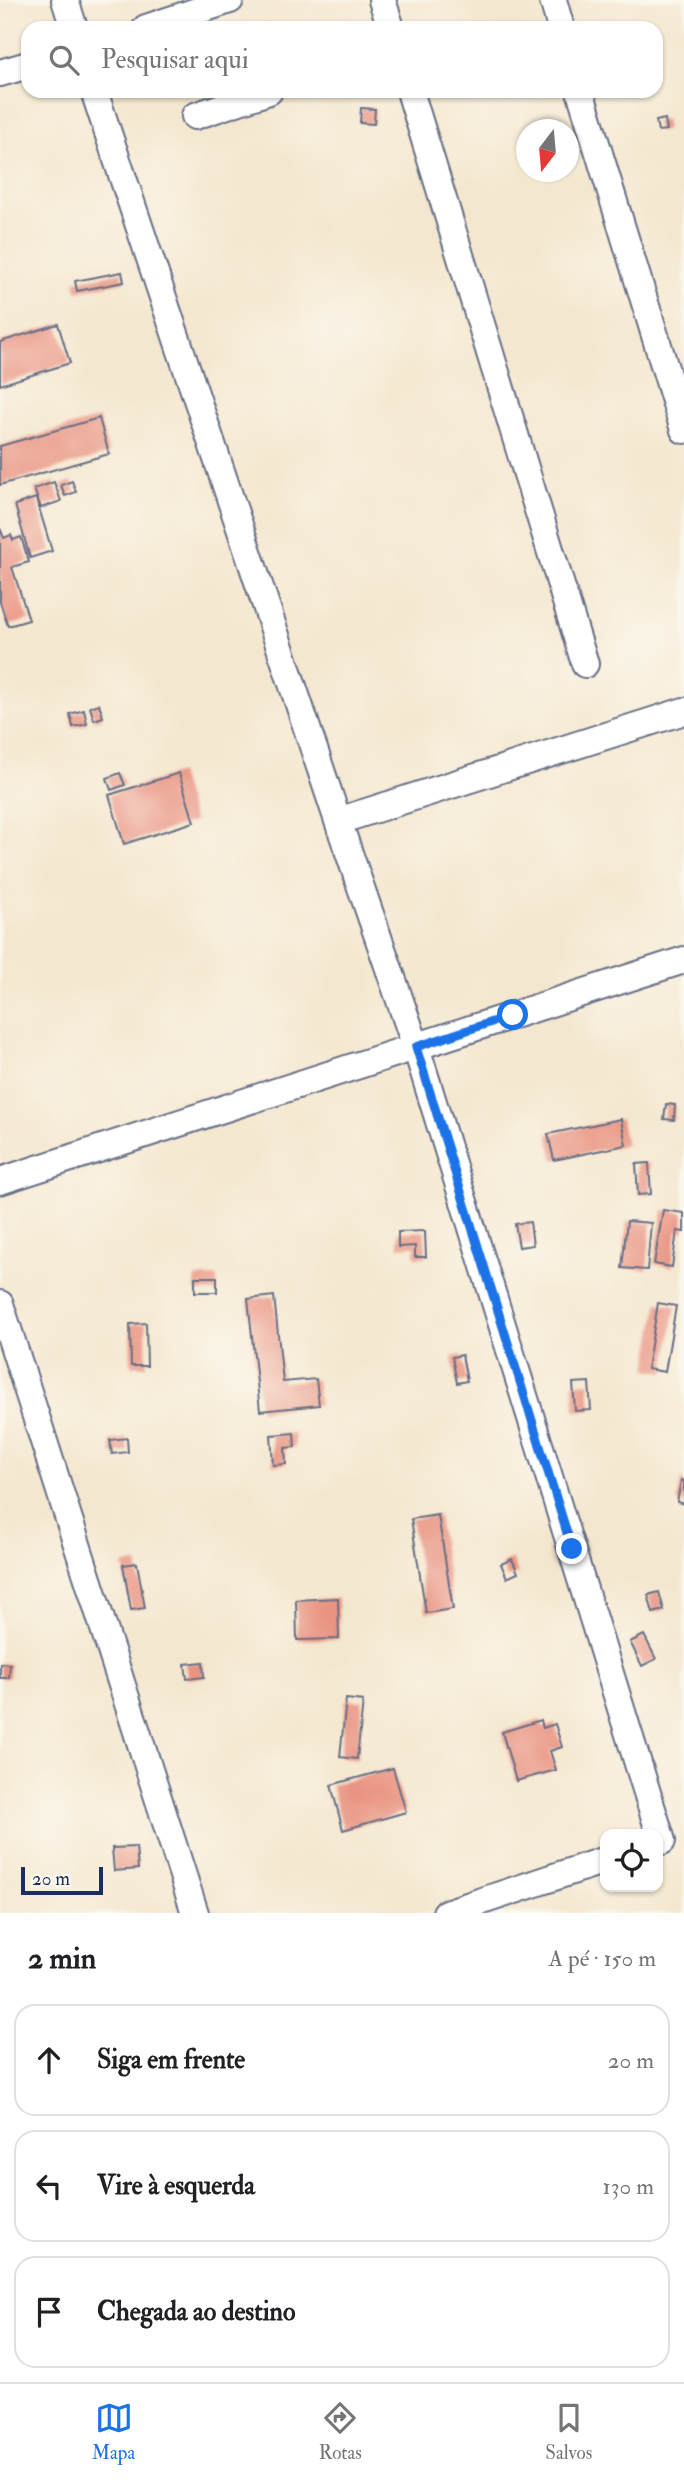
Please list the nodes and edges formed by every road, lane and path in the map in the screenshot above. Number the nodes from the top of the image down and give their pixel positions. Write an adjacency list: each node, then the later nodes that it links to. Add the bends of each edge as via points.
1 (65, 0): 5 (street)
2 (230, 0): 6 (street)
3 (383, 0): 7 (street)
4 (552, 0): 8 (street)
5 (72, 21)
6 (167, 21)
7 (389, 21)
8 (559, 21)
9 (21, 67): 10 (street)
10 (0, 73)
11 (96, 98): 19 (street)
12 (249, 98): 15 (street)
13 (412, 98): 17 (street)
14 (582, 98): 16 (street)
15 (195, 117)
16 (684, 430)
17 (585, 664)
18 (684, 711): 19 (street)
19 (338, 821): 21 (street)
20 (684, 960): 21 (street)
21 (416, 1047): 22 (street); 24 (street)
22 (0, 1181)
23 (0, 1304): 26 (street)
24 (668, 1839)
25 (600, 1862): 27 (street)
26 (195, 1913)
27 (446, 1913)

